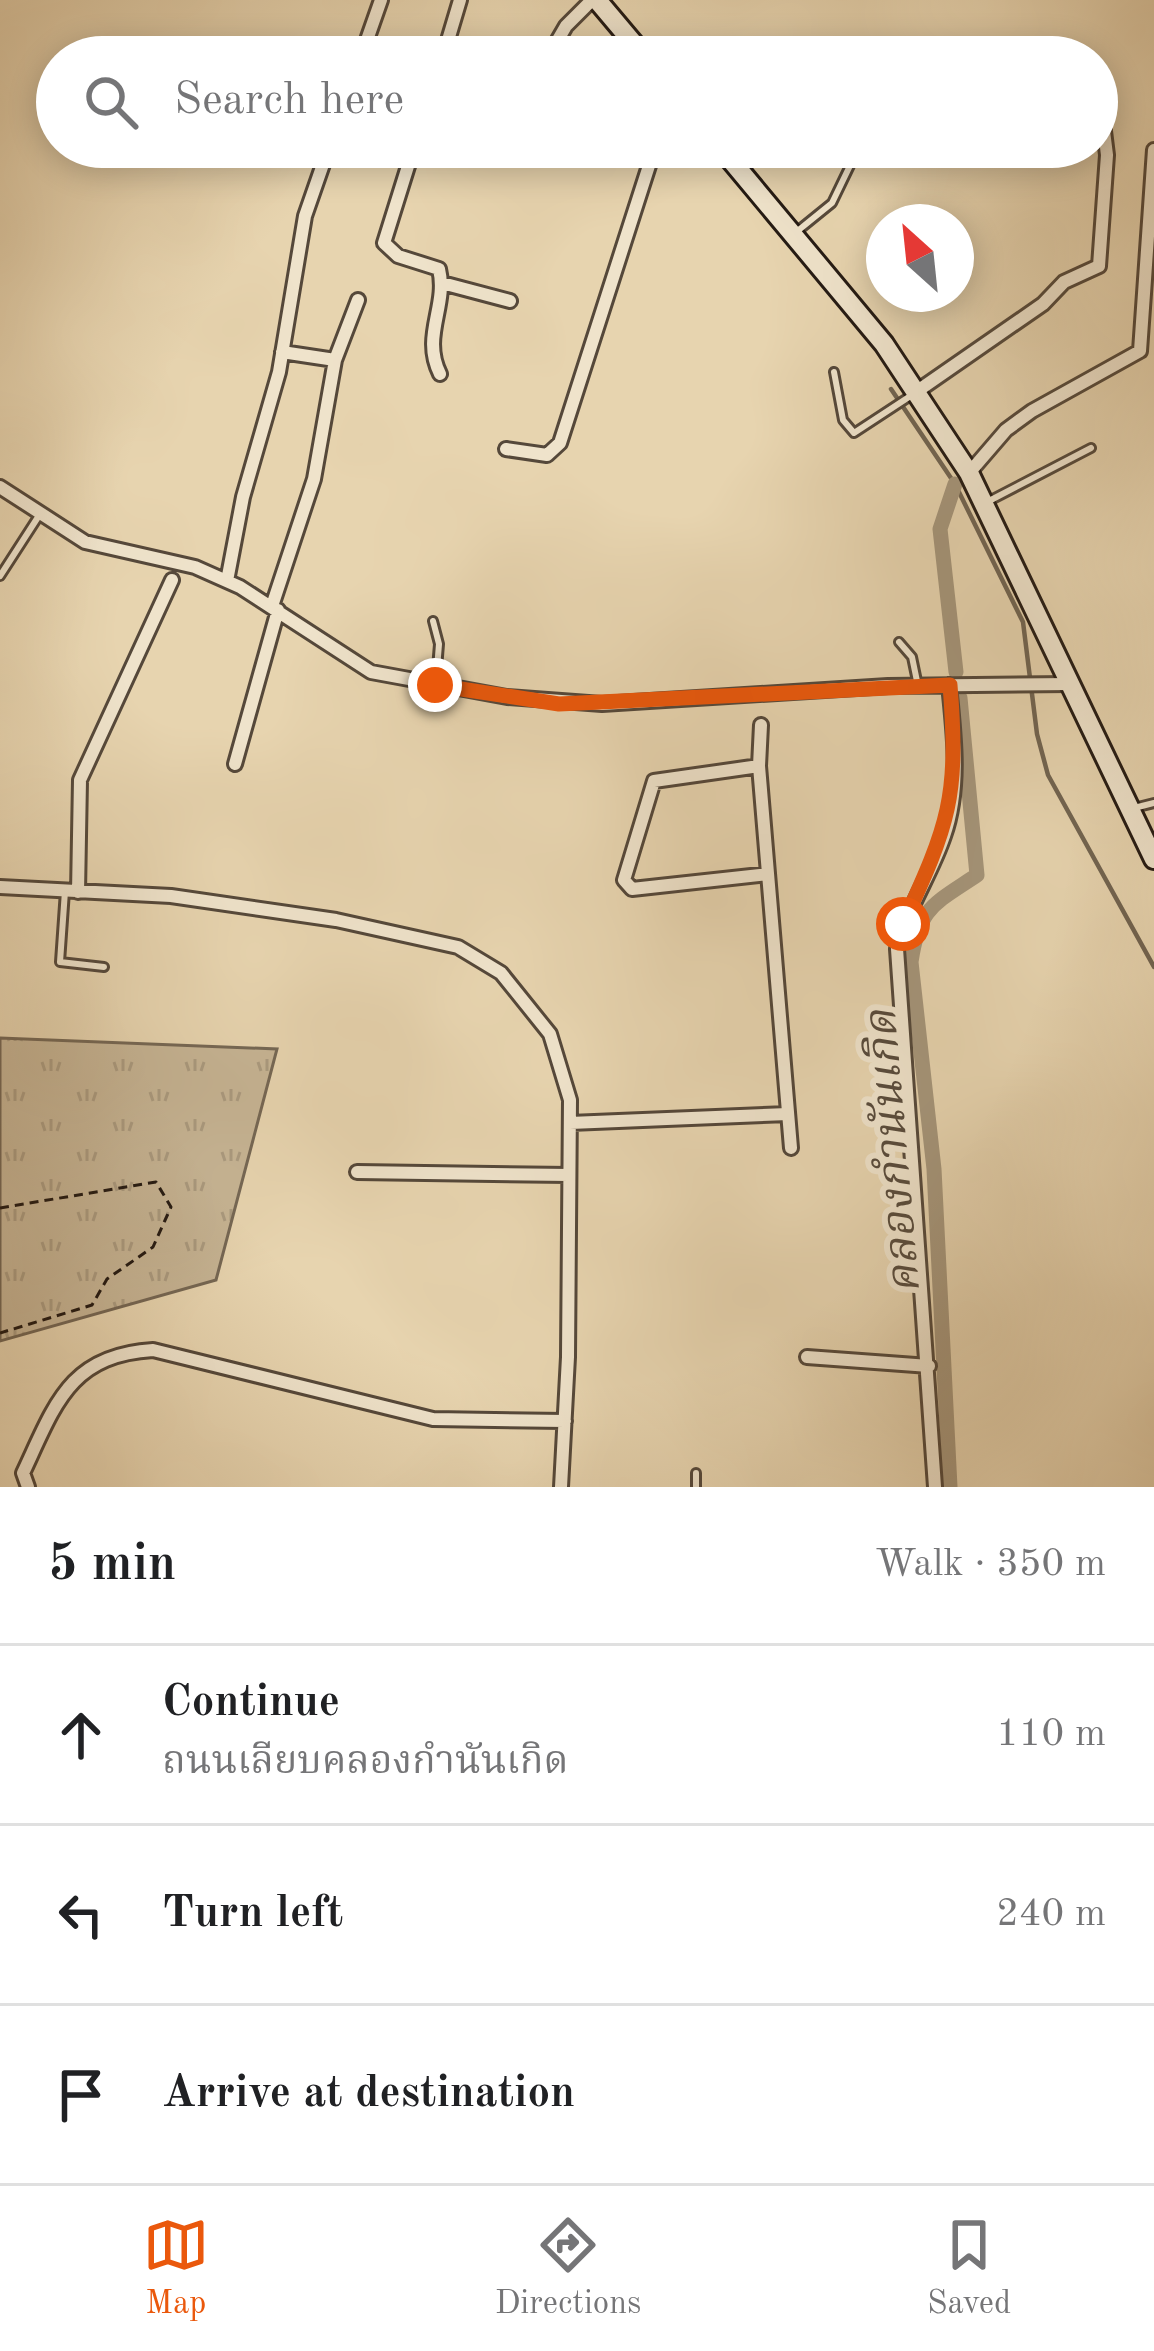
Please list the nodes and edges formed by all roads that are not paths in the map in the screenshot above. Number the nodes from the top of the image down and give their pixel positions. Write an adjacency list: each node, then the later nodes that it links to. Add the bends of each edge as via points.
1 (381, 0): 4 (street)
2 (460, 0): 5 (street)
3 (594, 0): 6 (street); 7 (street)
4 (368, 36)
5 (449, 36)
6 (560, 36)
7 (626, 36)
8 (1154, 150): 26 (street, via 1140,351 1019,421)
9 (322, 168): 19 (street, via 305,216)
10 (407, 168): 16 (street, via 384,243 439,269)
11 (648, 168): 24 (street, via 560,443 547,455)
12 (737, 168): 15 (street)
13 (849, 168): 15 (lane, via 832,203)
14 (1106, 168): 23 (street, via 1099,266 1064,282)
15 (792, 234): 23 (street)
16 (442, 283): 18 (street); 22 (street, via 429,342)
17 (358, 300): 20 (street)
18 (510, 301)
19 (282, 352): 20 (street); 32 (street)
20 (335, 360): 33 (street, via 314,479)
21 (834, 372): 23 (lane, via 842,420 854,433)
22 (440, 374)
23 (916, 392): 26 (street)
24 (506, 448)
25 (1091, 448): 28 (lane)
26 (969, 473): 28 (street)
27 (0, 488): 29 (street)
28 (984, 504): 36 (street)
29 (40, 514): 30 (lane); 32 (street, via 85,542)
30 (0, 576)
31 (172, 580): 48 (street, via 80,780)
32 (227, 581): 33 (street)
33 (275, 608): 37 (street, via 371,671); 41 (street)
34 (433, 621): 37 (lane, via 440,644)
35 (898, 643): 39 (lane, via 912,657)
36 (1071, 684): 38 (street); 44 (street)
37 (435, 685): 39 (street, via 559,704)
38 (950, 685): 39 (street); 56 (street, via 952,804 898,949)
39 (918, 686)
40 (761, 725): 42 (street)
41 (235, 764)
42 (759, 766): 46 (street); 46 (street, via 654,781 624,880 632,889)
43 (1154, 803): 44 (lane)
44 (1130, 808): 45 (street)
45 (1152, 850)
46 (768, 874): 50 (street)
47 (0, 887): 48 (street)
48 (71, 891): 49 (lane, via 60,962); 51 (street, via 171,896 458,947 501,973 550,1034)
49 (104, 967)
50 (788, 1114): 51 (street); 52 (street)
51 (569, 1123): 54 (street)
52 (791, 1148)
53 (357, 1172): 54 (street)
54 (569, 1175): 57 (street)
55 (807, 1357): 56 (street)
56 (929, 1366): 62 (street)
57 (566, 1421): 59 (street, via 433,1419 153,1350 121,1352 72,1381 23,1473); 60 (street)
58 (696, 1473): 61 (lane)
59 (28, 1487)
60 (561, 1487)
61 (696, 1487)
62 (935, 1487)

